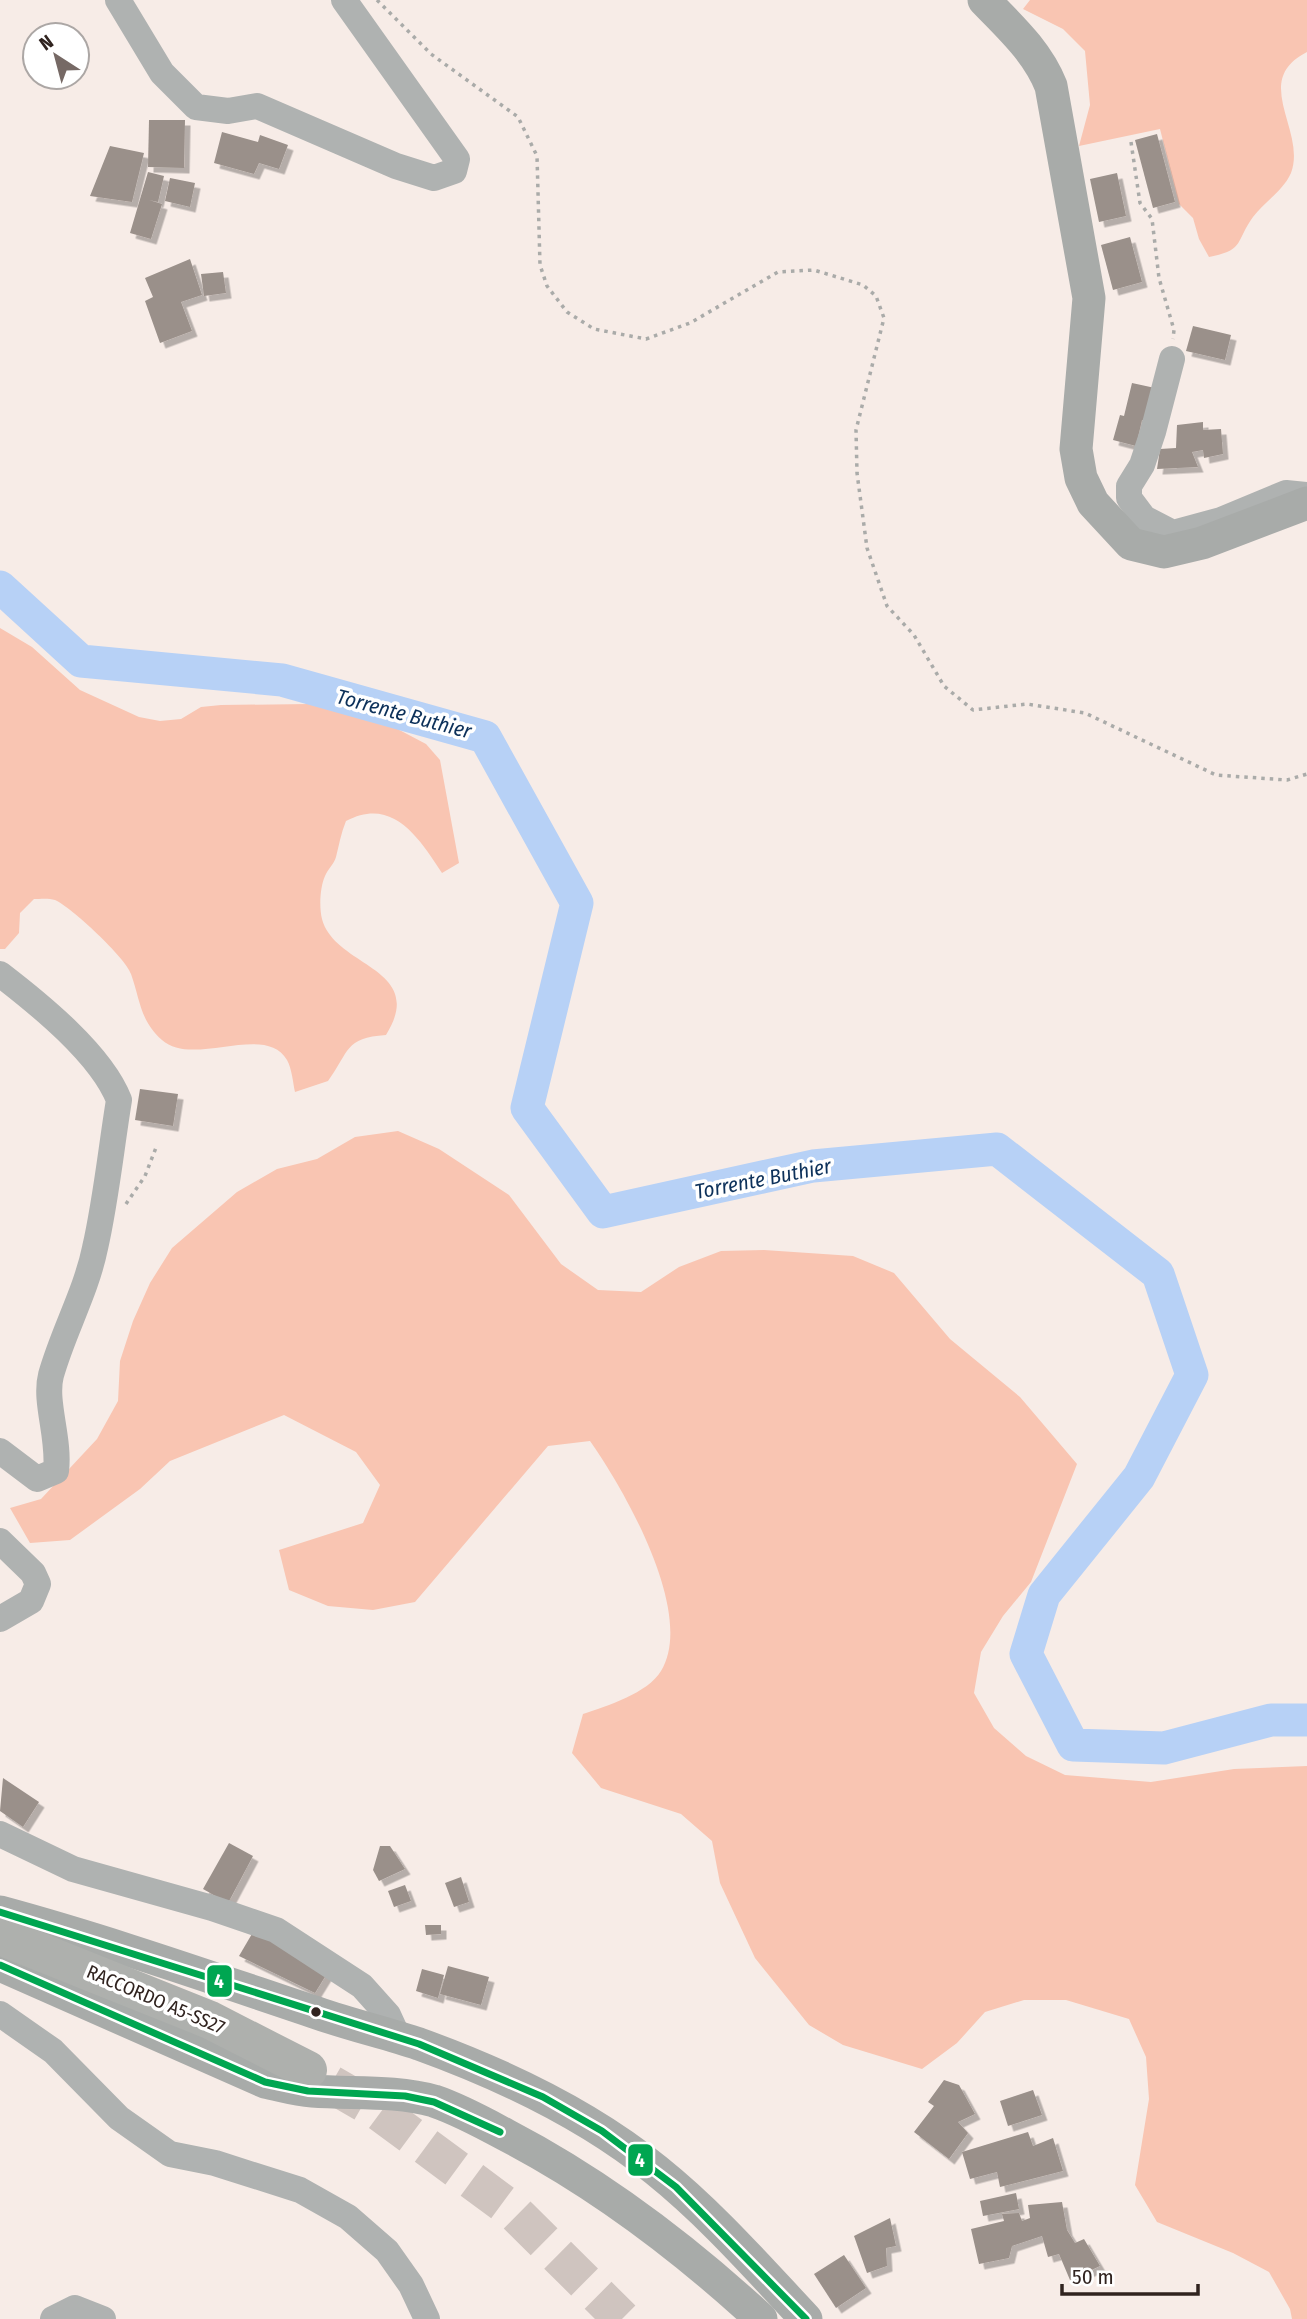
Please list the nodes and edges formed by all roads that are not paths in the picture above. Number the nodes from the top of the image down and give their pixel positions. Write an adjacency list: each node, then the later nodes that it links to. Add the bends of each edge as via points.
1 (118, 0): 2 (street, via 162,73 196,107 228,111 257,106 396,166 434,178 454,171 457,159)
2 (344, 0)
3 (984, 0): 6 (main road, via 1028,45 1051,86 1089,298 1076,449 1081,478 1093,503 1131,544 1164,552 1202,543)
4 (1172, 359): 5 (street, via 1142,465 1129,486 1129,498 1144,517 1173,533 1221,520 1286,493)
5 (1307, 495)
6 (1307, 503)
7 (0, 974): 8 (street, via 102,1070 119,1100 95,1250 51,1377 59,1449 56,1471 37,1479)
8 (0, 1451)
9 (0, 1541): 10 (street, via 33,1573 38,1584 31,1601)
10 (0, 1619)
11 (0, 1834): 16 (street, via 73,1869 276,1930 362,1986 388,2015)
12 (0, 1912): 16 (main road)
13 (0, 1936): 17 (highway, RACCORDO A5-SS27, via 210,2020)
14 (0, 1965): 21 (main road, via 265,2082 308,2091 434,2102 541,2153 622,2205)
15 (0, 2014): 20 (street, via 53,2051 119,2118 170,2154 300,2190 348,2217 387,2250)
16 (399, 2039): 22 (main road, via 486,2070 562,2107 655,2169 723,2231)
17 (308, 2070)
18 (53, 2319): 19 (street, via 75,2308)
19 (103, 2319)
20 (427, 2319)
21 (761, 2319)
22 (806, 2319)

